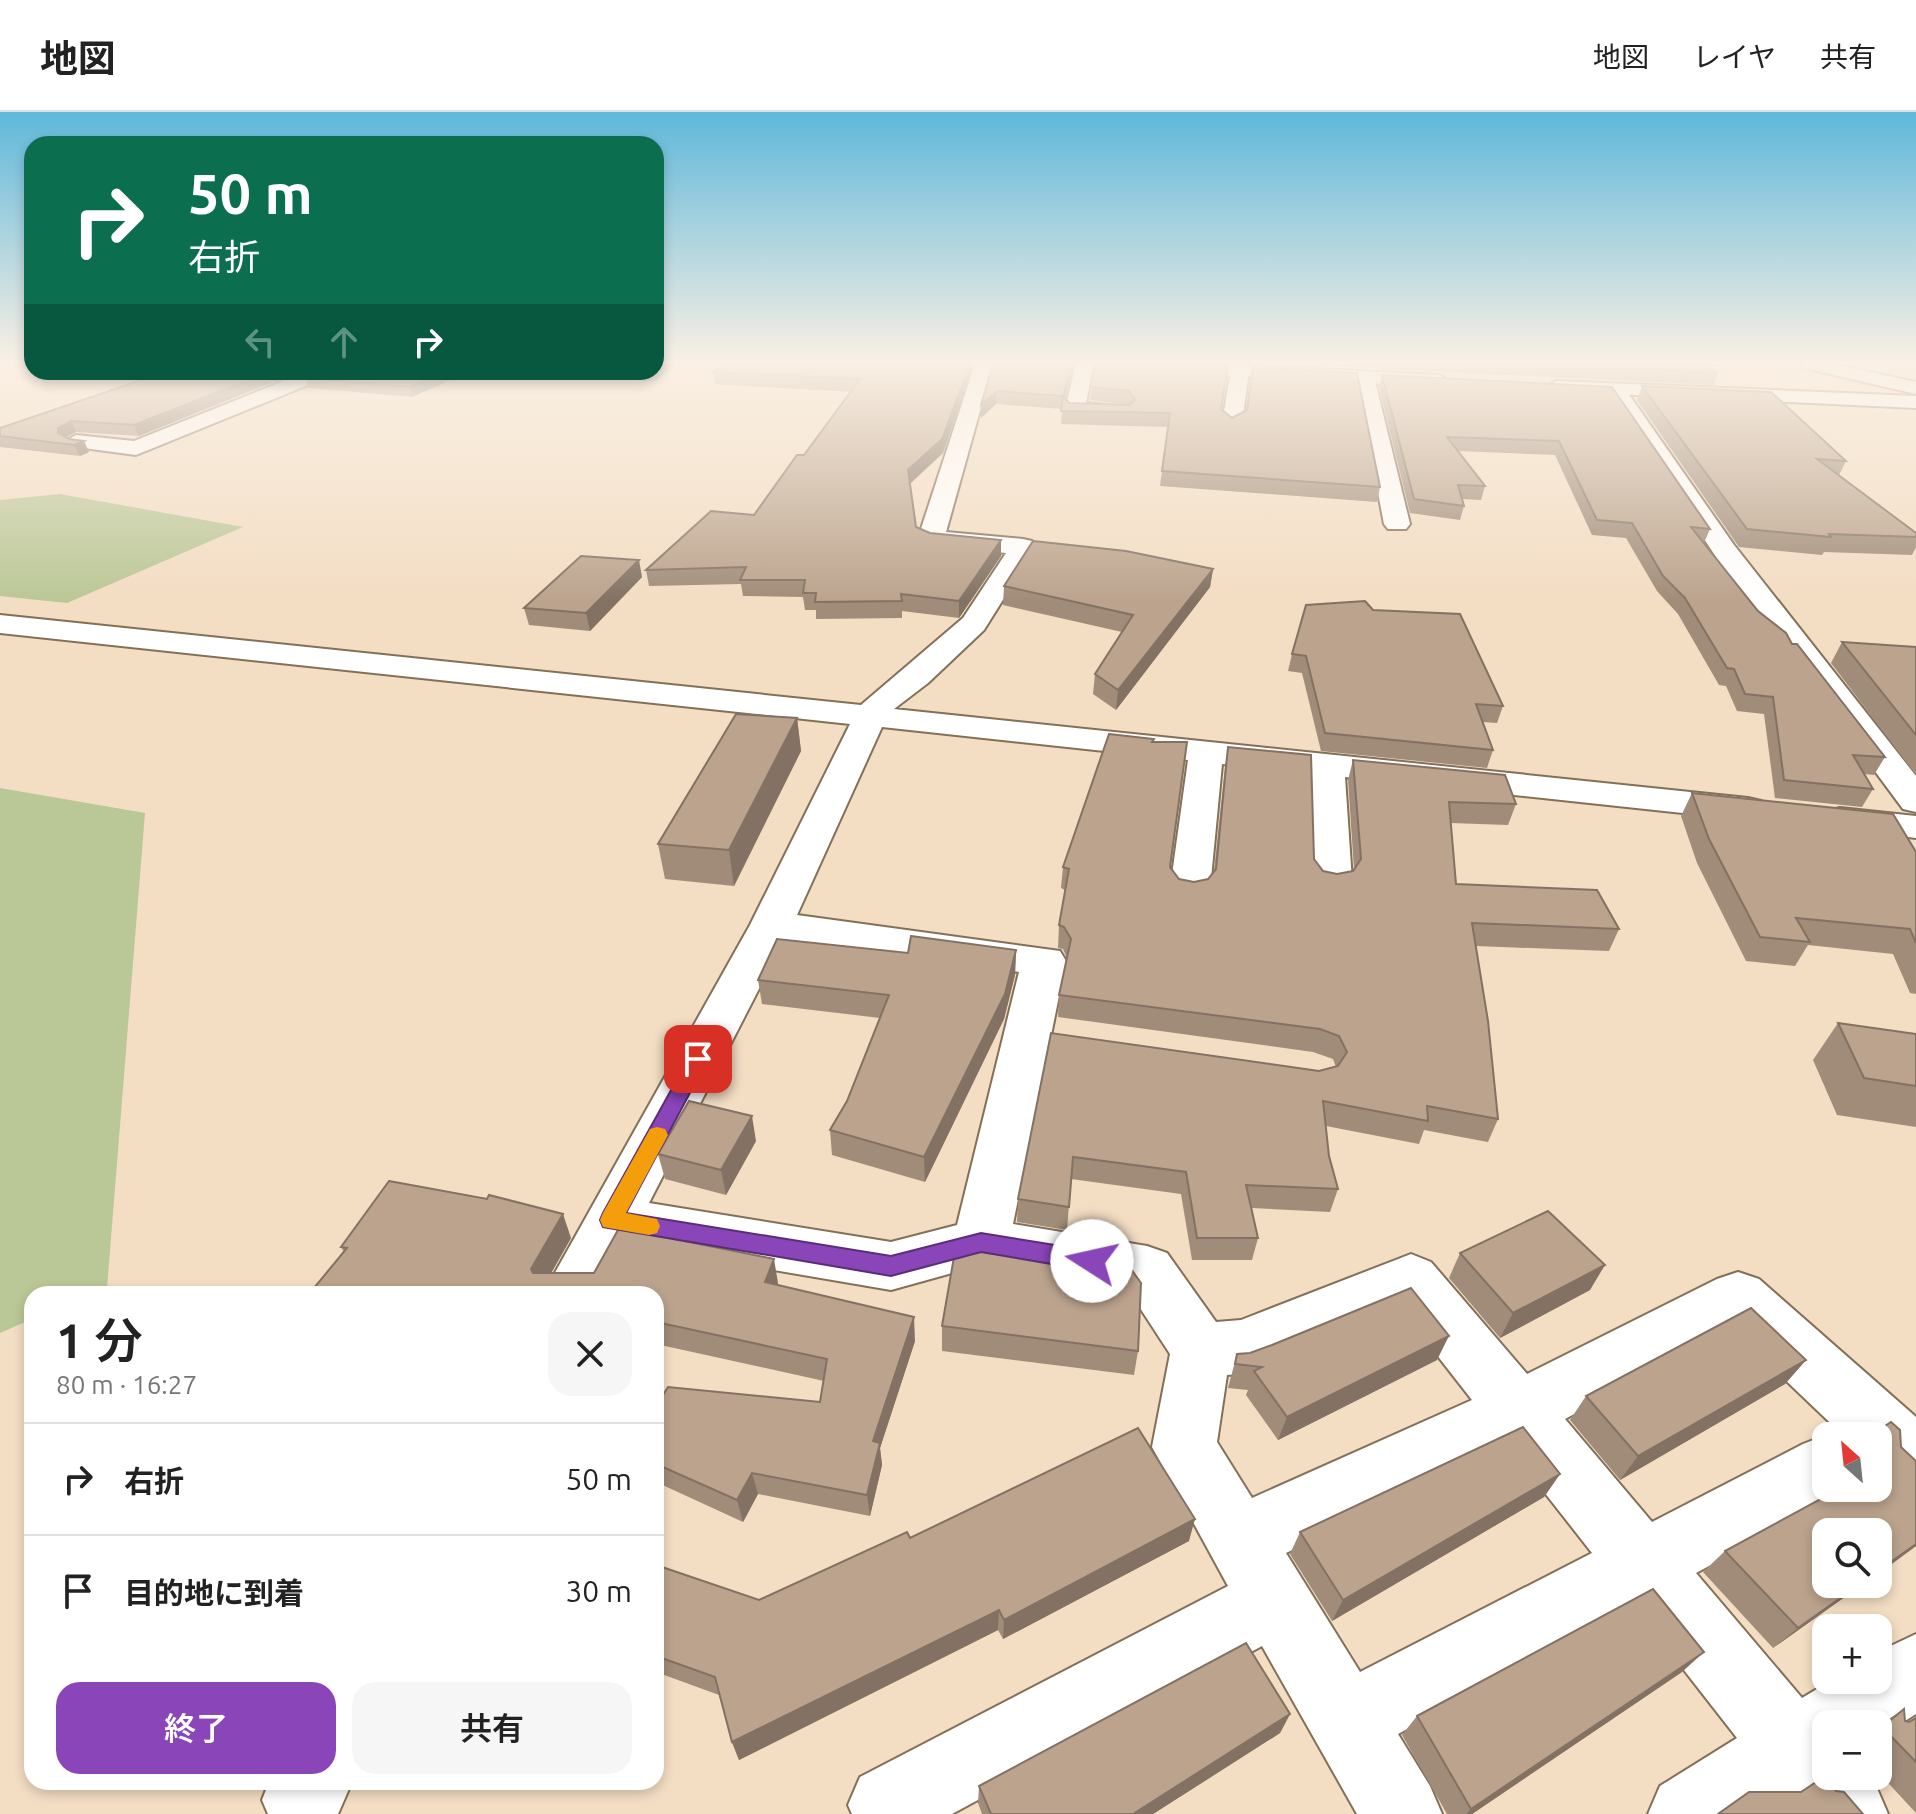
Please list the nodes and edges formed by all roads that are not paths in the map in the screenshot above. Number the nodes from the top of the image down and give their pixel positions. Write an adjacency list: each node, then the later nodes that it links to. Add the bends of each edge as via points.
1 (97, 443): 2 (main road, via 136,448)
2 (147, 443)
3 (960, 443): 8 (main road, via 931,538 1023,547 974,624)
4 (1379, 443): 6 (main road)
5 (1654, 443): 11 (main road, via 1725,551)
6 (1397, 524)
7 (0, 624): 8 (main road)
8 (870, 717): 9 (main road); 15 (main road)
9 (1206, 753): 10 (main road); 14 (main road)
10 (1326, 765): 12 (main road); 13 (main road)
11 (1916, 801)
12 (1916, 827)
13 (1332, 881)
14 (1190, 889)
15 (771, 925): 16 (main road); 17 (main road, via 1044,961 1050,1036)
16 (611, 1220): 17 (main road, via 891,1266); 18 (main road)
17 (981, 1242): 19 (main road, via 1147,1270)
18 (576, 1286)
19 (1201, 1350): 20 (main road, via 1242,1347 1411,1279); 24 (main road, via 1184,1447)
20 (1518, 1411): 21 (main road, via 1738,1297); 23 (main road); 24 (main road)
21 (1894, 1445)
22 (1812, 1474): 23 (main road)
23 (1642, 1563): 27 (main road); 28 (main road)
24 (1257, 1570): 27 (main road); 31 (main road)
25 (1916, 1671): 26 (main road)
26 (1854, 1710)
27 (1347, 1720): 32 (main road)
28 (1812, 1728)
29 (1812, 1736): 33 (main road)
30 (1839, 1790): 34 (main road)
31 (888, 1805)
32 (1402, 1814)
33 (1688, 1814)
34 (1848, 1814)

